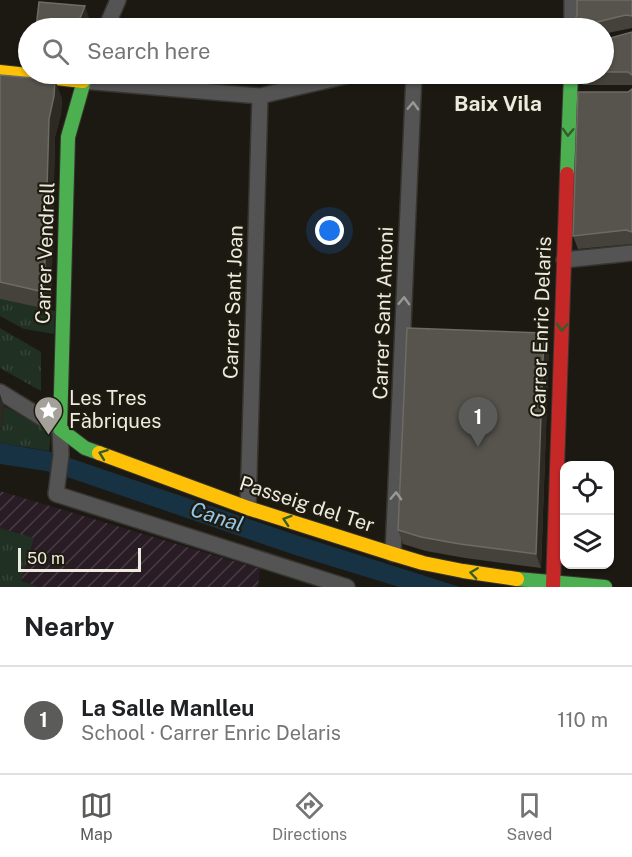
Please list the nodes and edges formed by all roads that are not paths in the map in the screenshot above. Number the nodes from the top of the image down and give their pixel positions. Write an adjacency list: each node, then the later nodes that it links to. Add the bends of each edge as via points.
1 (118, 0): 3 (street)
2 (572, 0): 4 (street)
3 (110, 18)
4 (572, 18)
5 (0, 72): 6 (street)
6 (18, 73)
7 (82, 84): 16 (street, Carrer Vendrell, via 68,137)
8 (149, 84): 12 (street)
9 (311, 84): 12 (street)
10 (414, 84): 18 (street, Carrer Sant Antoni, one-way to 10)
11 (573, 84): 14 (street, Carrer Enric Delaris, one-way to 14)
12 (260, 96): 17 (street, Carrer Sant Joan)
13 (632, 253): 14 (street)
14 (564, 260): 19 (street, Carrer Enric Delaris, one-way to 19)
15 (0, 392): 16 (street, Passeig del Ter)
16 (60, 429): 17 (street, Passeig del Ter, one-way to 16, via 85,447); 20 (street, via 56,494)
17 (248, 508): 18 (street, Passeig del Ter, one-way to 17)
18 (393, 554): 19 (street, Passeig del Ter, one-way to 18, via 463,571)
19 (553, 585): 21 (street, Passeig del Ter)
20 (347, 587)
21 (605, 587)

